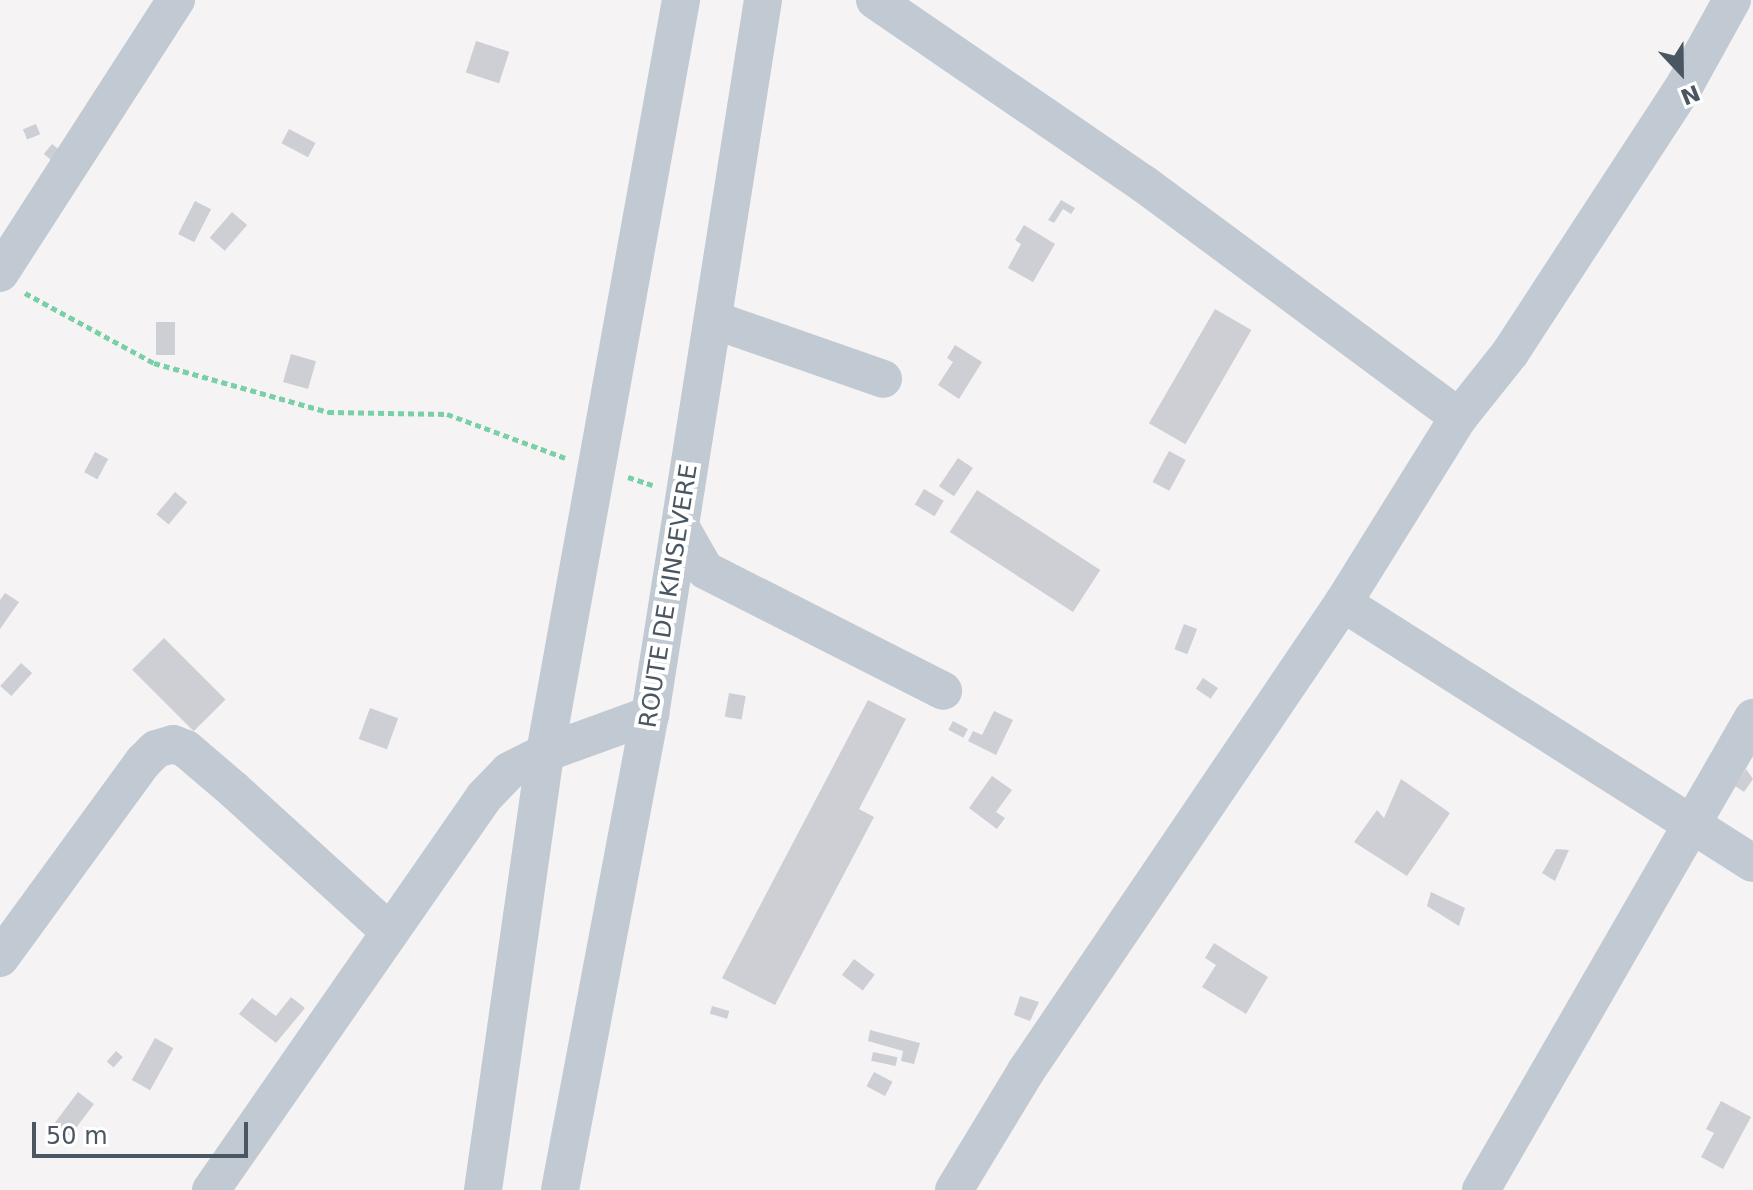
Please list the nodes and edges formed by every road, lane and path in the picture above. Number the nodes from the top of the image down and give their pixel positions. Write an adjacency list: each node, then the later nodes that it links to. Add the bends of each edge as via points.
1 (681, 0): 10 (street)
2 (763, 0): 7 (street, ROUTE DE KINSEVERE)
3 (875, 0): 9 (street, via 1132,175)
4 (1732, 0): 9 (street, via 1686,83 1510,353)
5 (172, 2): 6 (street)
6 (11, 282): 10 (path, via 154,363 328,412 447,414)
7 (714, 320): 8 (street); 11 (street, ROUTE DE KINSEVERE)
8 (883, 379)
9 (1459, 417): 12 (street)
10 (597, 468): 11 (path); 16 (street)
11 (683, 511): 13 (street, via 705,570); 14 (street, ROUTE DE KINSEVERE)
12 (1343, 603): 17 (street); 24 (street, via 1026,1071)
13 (943, 691)
14 (650, 715): 16 (street); 23 (street, ROUTE DE KINSEVERE)
15 (1753, 718): 17 (street)
16 (545, 753): 19 (street, via 509,771 484,797); 22 (street)
17 (1689, 824): 18 (street); 25 (street)
18 (1753, 863)
19 (390, 932): 20 (street, via 234,790 173,744 156,749 143,762); 21 (street)
20 (0, 958)
21 (211, 1190)
22 (483, 1190)
23 (560, 1190)
24 (954, 1190)
25 (1481, 1190)

